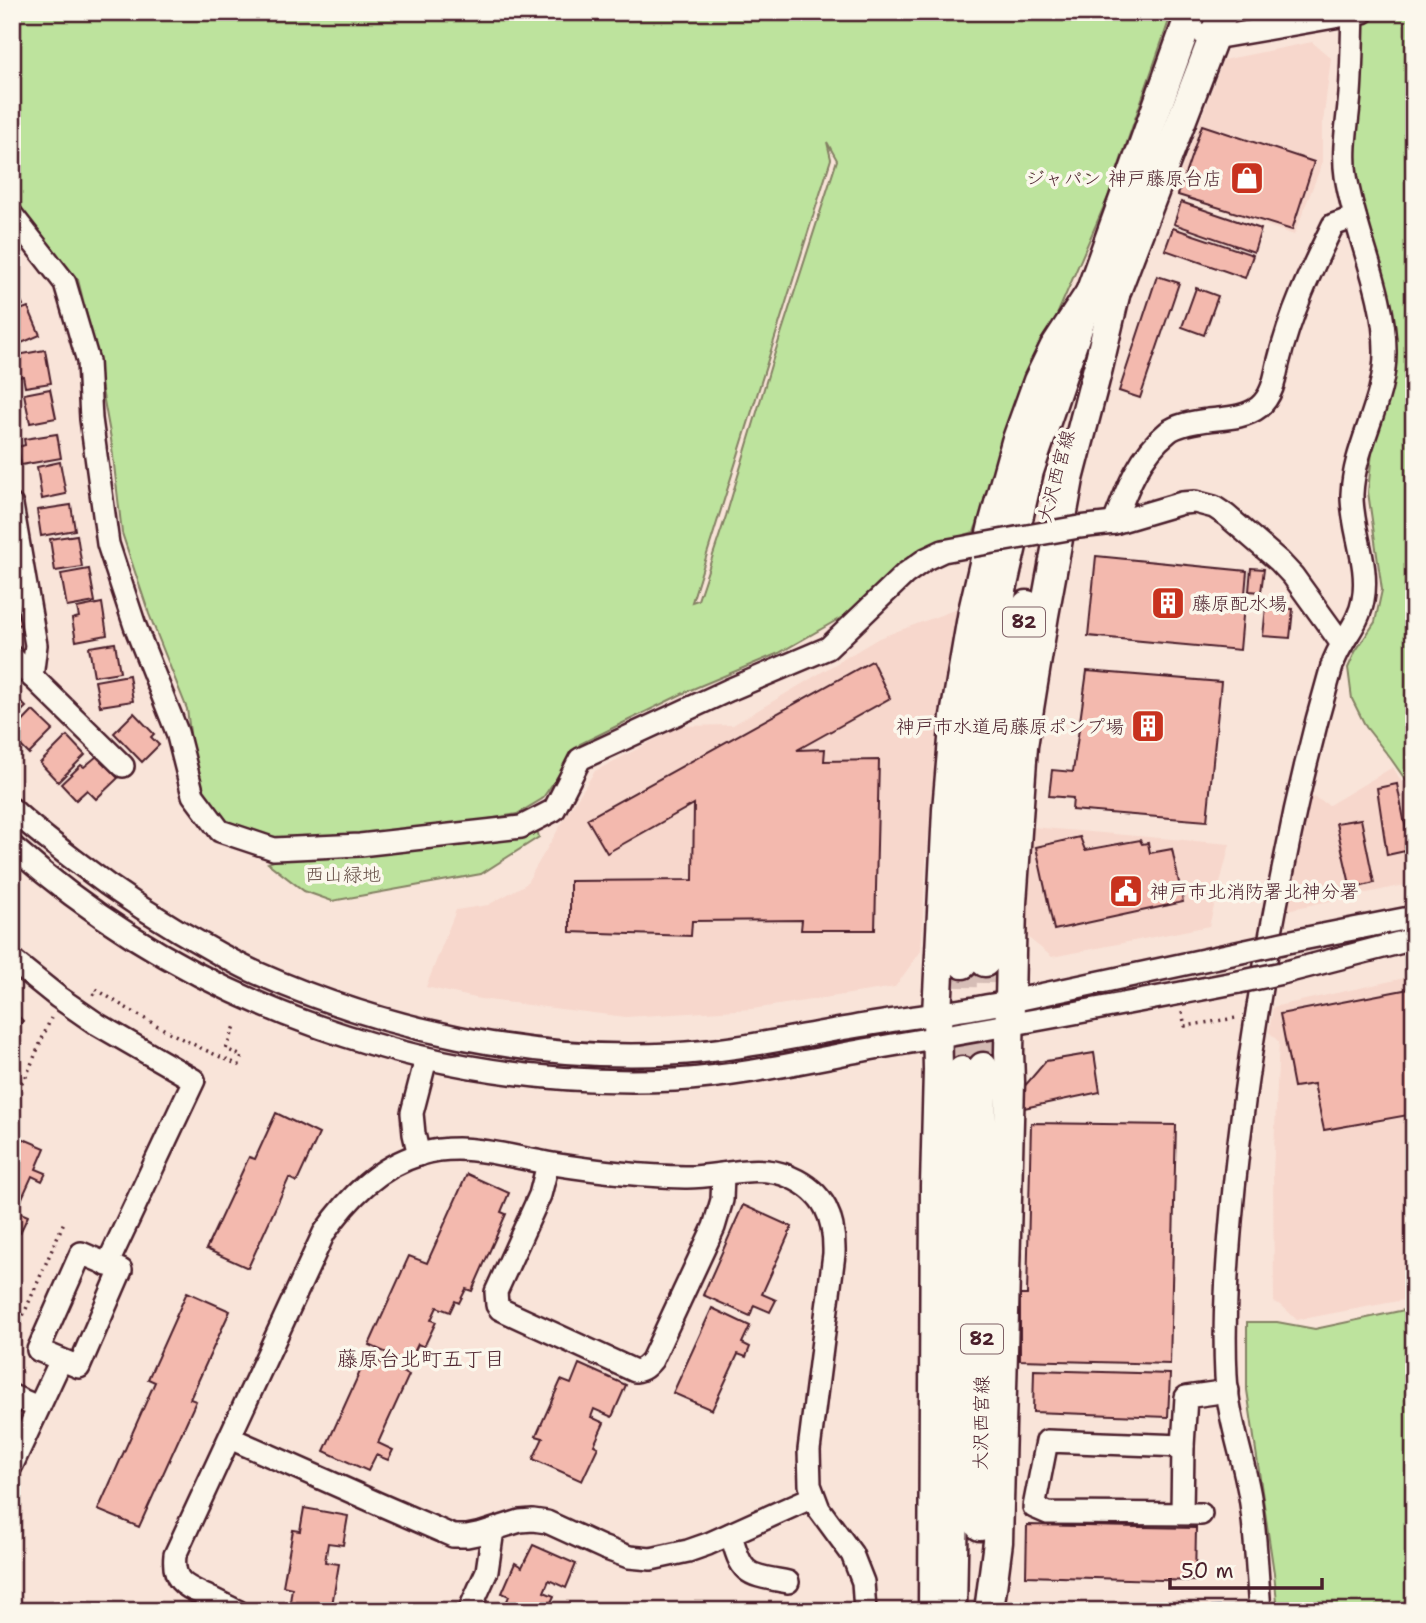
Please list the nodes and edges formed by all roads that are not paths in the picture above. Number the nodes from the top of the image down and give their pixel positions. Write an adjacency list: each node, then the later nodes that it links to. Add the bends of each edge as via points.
1 (1363, 12): 2 (street)
2 (1353, 13): 4 (street); 6 (street, via 1345,173)
3 (1188, 20): 4 (street); 7 (main road, 大沢西宮線 / 82)
4 (1218, 25): 7 (main road, 大沢西宮線 / 82)
5 (12, 215): 9 (street, bridge, via 65,283 88,361 108,544 177,732 193,795 220,831 274,849 360,845 521,827 554,810 580,759 828,648 926,559 943,551)
6 (1355, 217): 9 (street, via 1333,225 1284,337 1272,388 1259,406 1243,415 1194,422 1169,431 1147,453); 10 (street, via 1382,316 1385,353 1382,384 1352,498 1364,597)
7 (1103, 292): 19 (main road, 大沢西宮線 / 82, via 1046,510 1014,671 994,779 988,871); 20 (main road, via 1098,368 1069,479 1023,746); 21 (main road, via 1054,348 1033,393 993,525 973,611 955,716)
8 (12, 505): 12 (street, via 36,645)
9 (1114, 523): 10 (street, via 1182,503 1214,507 1279,561)
10 (1342, 644): 28 (street, via 1308,758 1255,1014 1227,1268)
11 (12, 657): 12 (street)
12 (32, 677): 13 (street)
13 (123, 766)
14 (12, 809): 21 (street, via 101,881 183,934 254,972 328,1002 477,1042 596,1055 672,1054 748,1047 855,1026)
15 (12, 846): 22 (street, via 112,924 236,994 327,1030)
16 (1414, 917): 20 (street, bridge, via 1245,951)
17 (1414, 939): 20 (street, bridge, via 1238,982)
18 (12, 960): 26 (street, via 97,1024 194,1080)
19 (974, 963)
20 (1010, 1013): 21 (street); 44 (main road, via 999,1542)
21 (936, 1027): 22 (street, via 746,1071 678,1080 536,1076); 41 (main road)
22 (426, 1059): 23 (street, via 411,1113)
23 (419, 1155): 24 (street, via 473,1150); 31 (street, via 372,1178 324,1233)
24 (548, 1164): 25 (street, via 650,1177); 25 (street, via 540,1195 496,1292 497,1305 635,1371 652,1360 714,1227)
25 (723, 1174): 34 (street, via 761,1171 789,1176 814,1191 830,1218 834,1254 809,1450)
26 (107, 1265): 27 (street, via 121,1270 79,1367); 27 (street, via 81,1253 38,1350)
27 (61, 1360): 30 (street)
28 (1228, 1391): 32 (street, via 1186,1397); 45 (street, via 1251,1501)
29 (12, 1396): 30 (street)
30 (38, 1407): 33 (street)
31 (230, 1438): 35 (street, via 436,1530 467,1536); 38 (street, via 174,1565 180,1582 189,1589)
32 (1183, 1446): 32 (street, via 1048,1441 1034,1507 1048,1513 1191,1514)
33 (12, 1465)
34 (813, 1497): 36 (street); 40 (street, via 852,1554 863,1581)
35 (493, 1530): 36 (street, via 520,1521 547,1522 629,1557 652,1559); 39 (street, via 487,1571)
36 (731, 1534): 37 (street, via 741,1565 751,1573)
37 (788, 1581)
38 (237, 1611)
39 (469, 1611)
40 (865, 1611)
41 (933, 1611)
42 (952, 1611): 43 (main road, 大沢西宮線 / 82, via 972,1069 981,1126)
43 (979, 1611)
44 (989, 1611)
45 (1260, 1611)

